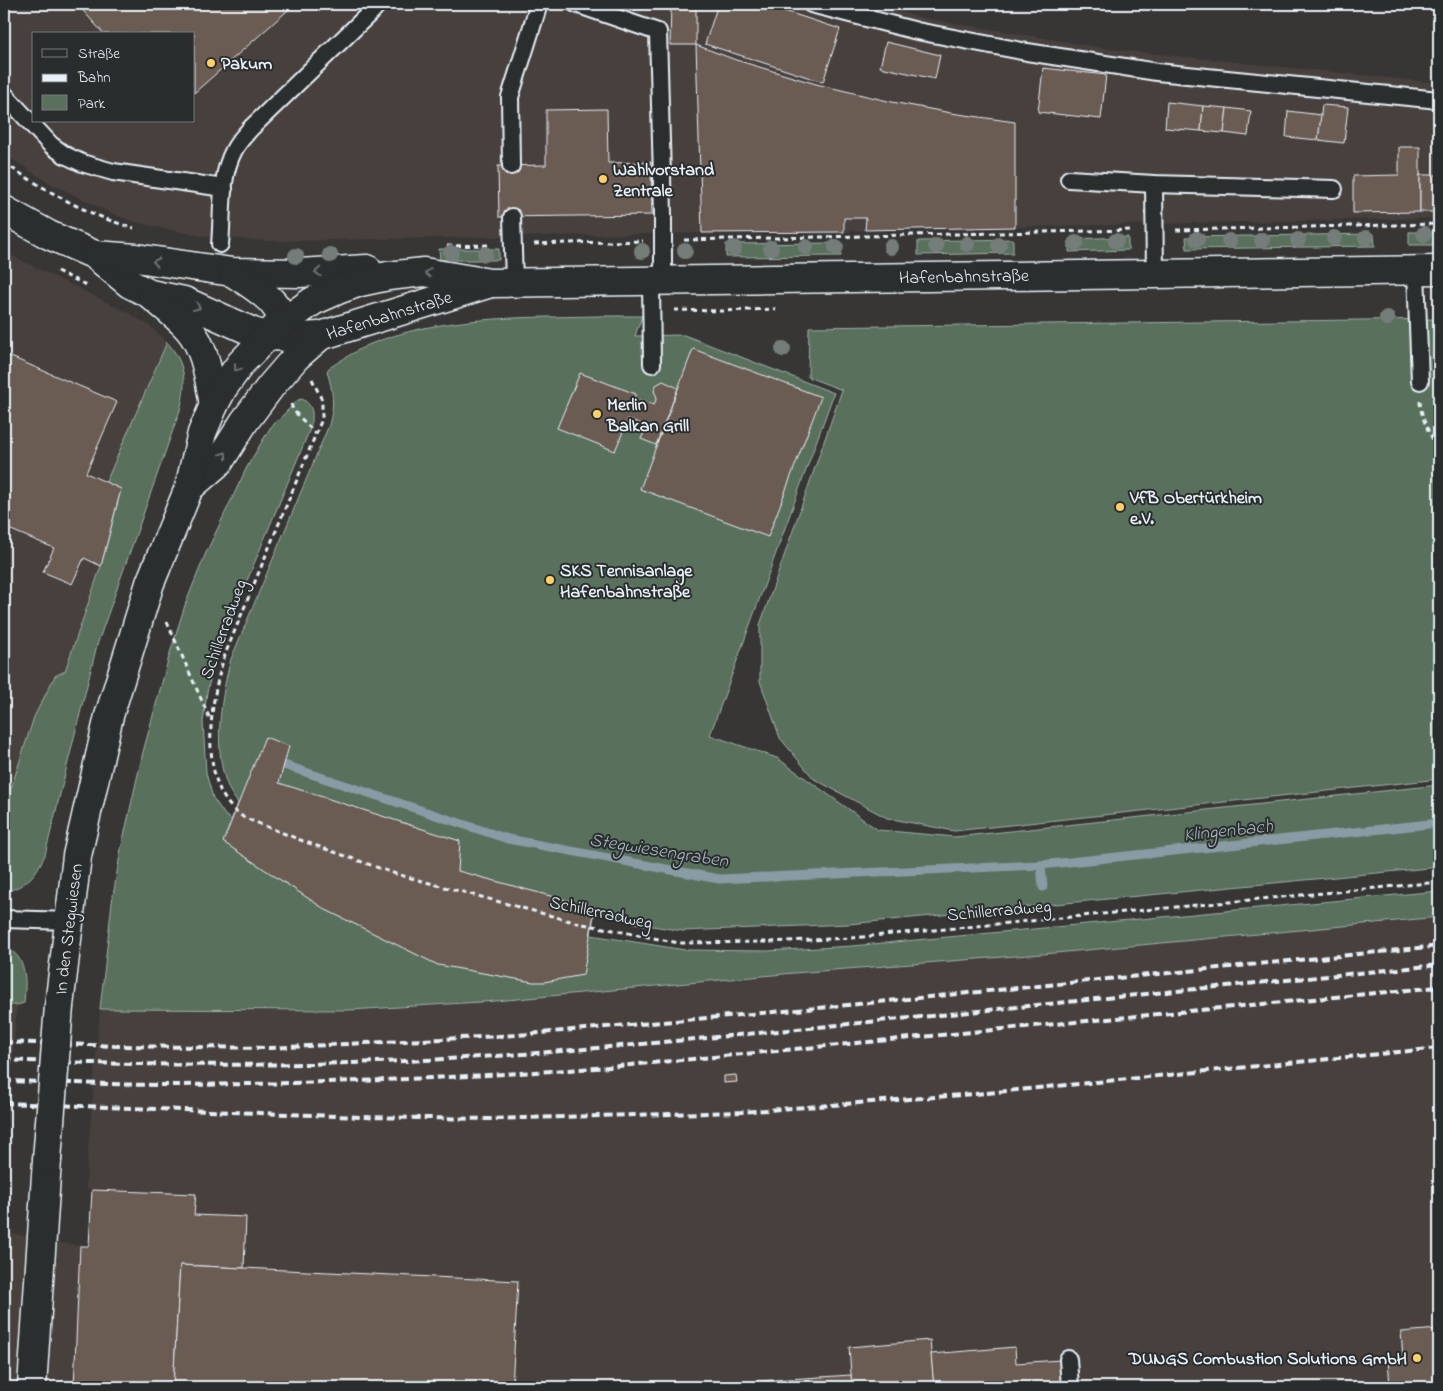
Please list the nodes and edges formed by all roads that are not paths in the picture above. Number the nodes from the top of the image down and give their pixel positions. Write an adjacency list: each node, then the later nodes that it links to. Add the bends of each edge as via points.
1 (378, 4): 10 (lane, via 245,135 230,158)
2 (539, 4): 7 (lane, via 510,97)
3 (576, 4): 20 (lane, via 658,32 664,241)
4 (811, 4): 6 (lane, via 917,31 1157,72)
5 (4, 94): 10 (lane, via 51,145 82,164 113,172)
6 (1439, 100)
7 (512, 166)
8 (1069, 179): 9 (lane)
9 (1154, 184): 11 (lane); 19 (lane)
10 (224, 188): 14 (lane)
11 (1334, 189)
12 (4, 210): 15 (main road, Hafenbahnstraße)
13 (512, 217): 21 (lane, via 513,245)
14 (220, 244)
15 (95, 255): 17 (main road, Hafenbahnstraße, one-way to 15); 22 (main road, Hafenbahnstraße, via 130,284)
16 (1428, 270): 19 (main road, Hafenbahnstraße); 26 (lane)
17 (232, 272): 18 (main road, Hafenbahnstraße, one-way to 17, via 359,269 299,274); 23 (main road, Hafenbahnstraße, via 269,299 282,314)
18 (401, 274): 21 (main road, Hafenbahnstraße, one-way to 18, via 431,273); 23 (main road, Hafenbahnstraße, via 340,289 313,302)
19 (1155, 274): 20 (main road, Hafenbahnstraße)
20 (657, 280): 21 (main road, Hafenbahnstraße); 25 (lane, via 651,310)
21 (502, 283): 24 (main road, Hafenbahnstraße)
22 (150, 294): 23 (main road, Hafenbahnstraße, one-way to 23, via 184,301 253,332); 28 (main road, Hafenbahnstraße, via 193,335 204,360)
23 (279, 331): 24 (main road, Hafenbahnstraße); 27 (main road, In den Stegwiesen, via 282,359); 28 (main road, In den Stegwiesen, one-way to 28, via 241,363)
24 (320, 336): 27 (main road, In den Stegwiesen, via 301,352)
25 (652, 364)
26 (1420, 381)
27 (280, 393): 29 (main road, In den Stegwiesen, one-way to 27, via 219,462 244,422)
28 (214, 405): 29 (main road, In den Stegwiesen, via 198,445)
29 (189, 488): 31 (main road, In den Stegwiesen, via 150,583 109,716 77,856)
30 (4, 919): 31 (lane)
31 (70, 921): 33 (main road, In den Stegwiesen, bridge, via 59,1006)
32 (1068, 1358): 34 (lane)
33 (32, 1387)
34 (1070, 1387)

